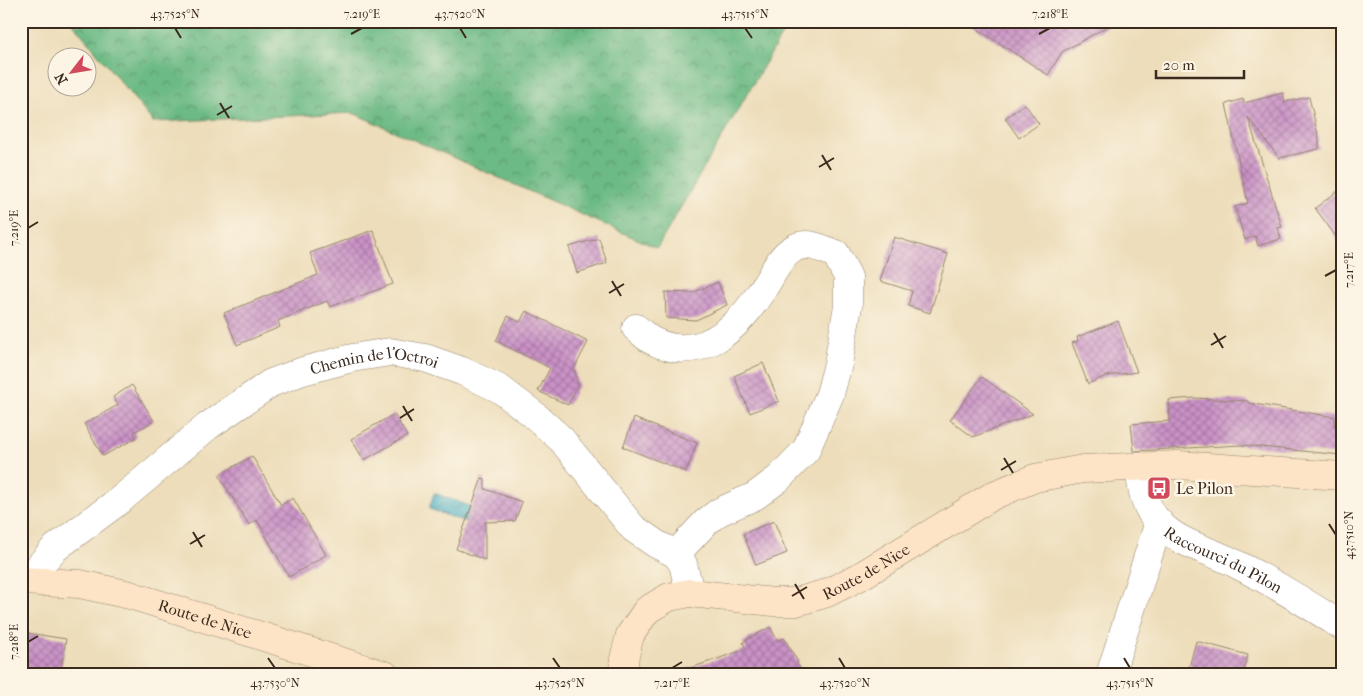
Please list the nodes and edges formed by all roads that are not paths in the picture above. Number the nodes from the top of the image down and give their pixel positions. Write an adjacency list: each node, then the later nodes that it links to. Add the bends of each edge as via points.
1 (636, 328): 5 (street, via 651,340 667,345 686,350 702,347 739,322 787,252 801,245 836,254 848,277 848,306 838,364 830,394 806,450 778,479 755,496 719,512 706,522)
2 (1139, 466): 3 (main road, Route de Nice, via 1178,465); 4 (street, Raccourci du Pilon, via 1147,506); 7 (main road, Route de Nice, via 1083,469 1035,478 994,495 859,577 827,593 796,602)
3 (1342, 476)
4 (1158, 522): 8 (street, Raccourci du Pilon, via 1180,540 1235,563); 11 (street)
5 (676, 554): 6 (street, Chemin de l'Octroi, via 633,528 561,438 500,389 425,358 390,352 352,358 271,383 208,426 120,500 54,548); 7 (street, via 683,564)
6 (27, 581): 9 (main road, Route de Nice, via 80,584 130,595)
7 (690, 593): 10 (main road, Route de Nice, via 669,597 647,610 630,636 624,658)
8 (1342, 626)
9 (384, 675)
10 (624, 675)
11 (1110, 675)

